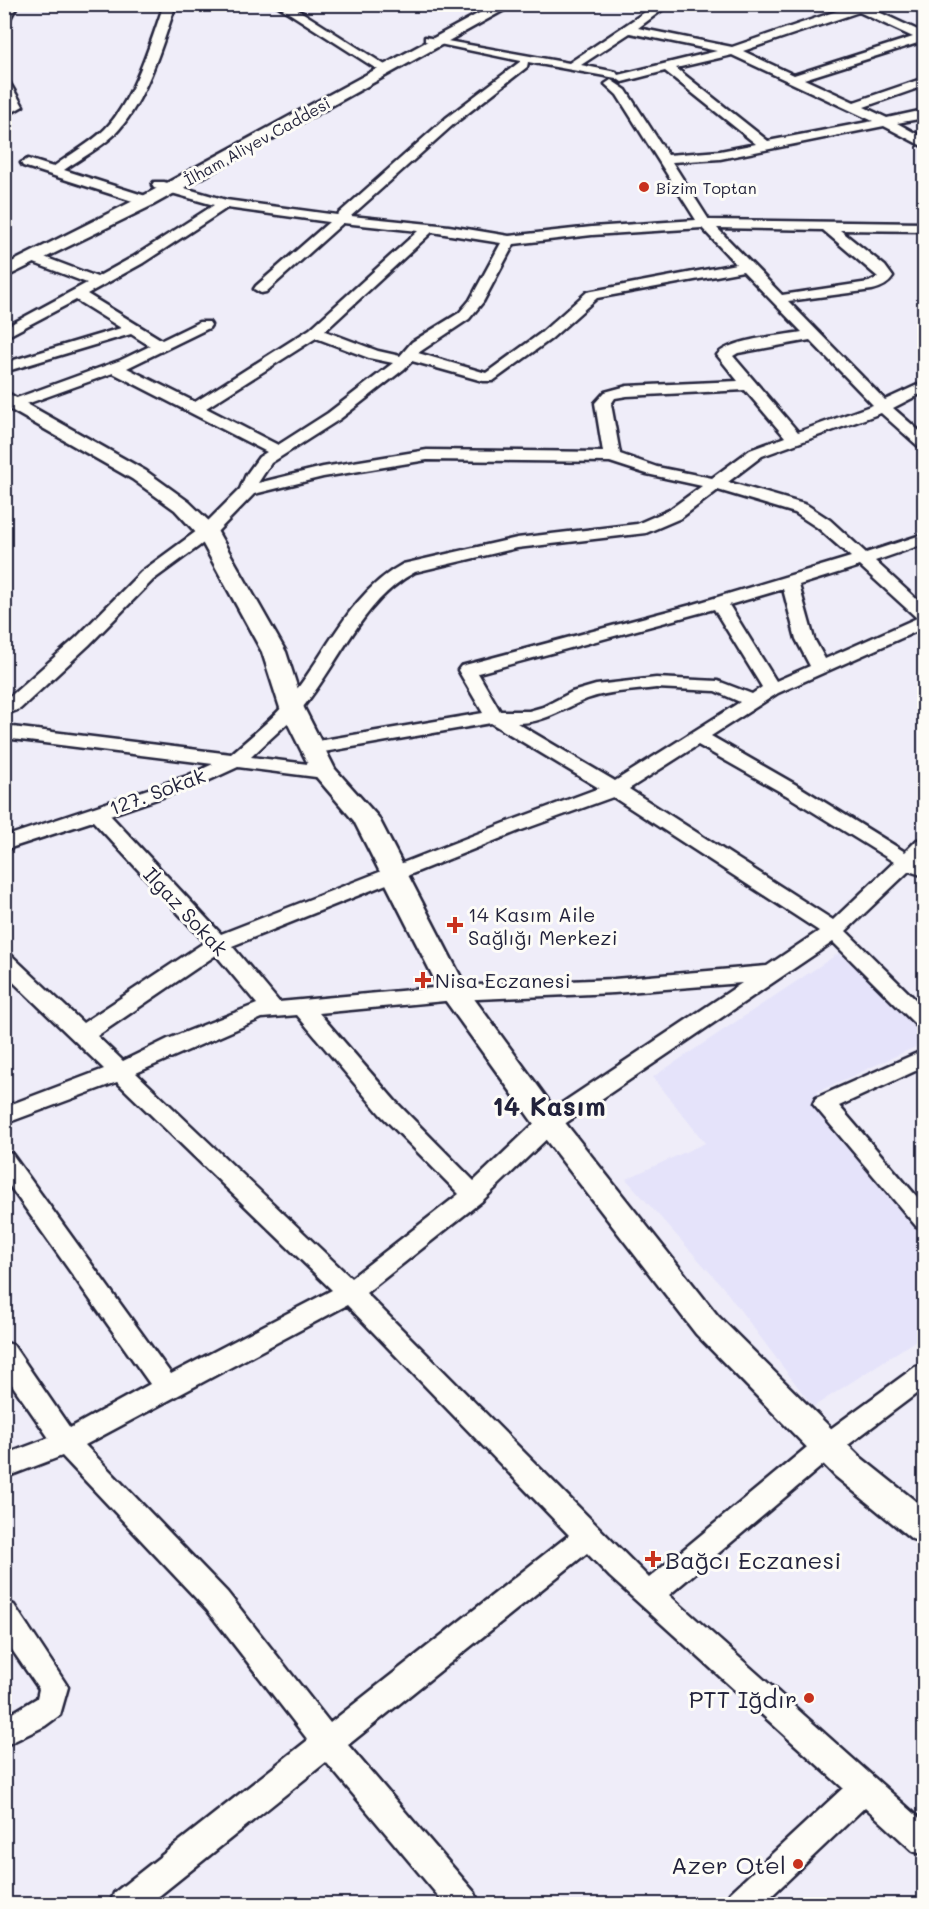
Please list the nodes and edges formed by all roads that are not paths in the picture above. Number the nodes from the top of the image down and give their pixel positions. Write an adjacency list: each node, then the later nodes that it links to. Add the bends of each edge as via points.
1 (13, 4): 8 (street)
2 (170, 4): 29 (street, via 128,107 109,132)
3 (280, 4): 14 (street)
4 (508, 4): 11 (main road, İlham Aliyev Caddesi)
5 (665, 4): 9 (street)
6 (487, 6): 11 (main road, İlham Aliyev Caddesi)
7 (866, 6): 10 (street); 12 (street)
8 (4, 20)
9 (628, 29): 12 (street); 15 (street)
10 (924, 37): 17 (street)
11 (429, 43): 13 (street); 14 (main road, İlham Aliyev Caddesi); 15 (street); 30 (main road, İlham Aliyev Caddesi)
12 (733, 51): 16 (street); 17 (street)
13 (523, 64): 18 (street); 33 (street)
14 (379, 65): 30 (main road, İlham Aliyev Caddesi)
15 (572, 67): 18 (street)
16 (667, 67): 18 (street); 26 (street)
17 (793, 79): 21 (street)
18 (614, 80): 27 (street); 34 (street)
19 (924, 82): 21 (street)
20 (4, 83): 22 (street, via 17,106)
21 (852, 107): 24 (street)
22 (4, 113)
23 (924, 114): 24 (street)
24 (886, 122): 25 (street); 26 (street)
25 (924, 143)
26 (766, 146): 27 (street, via 720,155)
27 (671, 158): 34 (street)
28 (28, 163): 29 (street)
29 (55, 171): 31 (street)
30 (166, 186): 31 (main road, İlham Aliyev Caddesi); 32 (street)
31 (141, 199): 39 (main road, İlham Aliyev Caddesi); 40 (main road, İlham Aliyev Caddesi)
32 (225, 204): 33 (street); 43 (street)
33 (339, 219): 37 (street); 44 (street)
34 (710, 224): 35 (street); 38 (street); 41 (street); 46 (street)
35 (828, 226): 36 (street); 46 (street, via 886,277 872,286)
36 (924, 227)
37 (429, 228): 38 (street); 49 (street)
38 (509, 240): 53 (street, via 472,308 417,345)
39 (34, 258): 42 (main road, İlham Aliyev Caddesi); 43 (street)
40 (4, 264)
41 (745, 266): 51 (street); 53 (street, via 592,295 546,336 488,378)
42 (4, 273)
43 (98, 282): 45 (street)
44 (261, 289)
45 (77, 294): 48 (street); 50 (street)
46 (788, 297): 59 (street)
47 (204, 325): 52 (street)
48 (132, 329): 52 (street); 55 (street)
49 (315, 332): 53 (street, via 374,355); 60 (street)
50 (4, 334)
51 (813, 335): 56 (street, via 724,355); 59 (street)
52 (160, 346): 54 (street)
53 (406, 358): 64 (street, via 334,416)
54 (114, 367): 58 (street); 60 (street)
55 (4, 368)
56 (748, 385): 62 (street); 65 (street, via 610,395 603,403)
57 (924, 386): 59 (street, 127. Sokak)
58 (10, 400): 69 (main road, via 139,475 182,506)
59 (886, 405): 61 (street); 62 (street, 127. Sokak); 63 (street)
60 (195, 409): 64 (street)
61 (924, 431)
62 (795, 439): 66 (street, 127. Sokak, via 756,453)
63 (924, 443)
64 (277, 451): 67 (street, via 265,460)
65 (612, 457): 66 (street, via 653,471); 67 (street, via 427,455 323,472)
66 (713, 483): 71 (street, 127. Sokak, via 675,514 640,528); 72 (street, via 801,509)
67 (248, 491): 69 (street)
68 (506, 526): 71 (street)
69 (207, 532): 80 (main road, via 274,652); 81 (street, via 147,576 14,705)
70 (924, 539): 72 (street)
71 (517, 543): 80 (street, 127. Sokak, via 409,568 394,576 351,623)
72 (864, 560): 73 (street); 75 (street)
73 (790, 583): 74 (street); 77 (street, via 805,639)
74 (718, 601): 78 (street); 82 (street, via 467,670)
75 (924, 615)
76 (924, 622): 77 (street)
77 (820, 667): 78 (street)
78 (772, 689): 79 (street)
79 (754, 701): 82 (street, via 718,686 656,683 602,689 530,717); 84 (street)
80 (292, 708): 85 (street, 127. Sokak); 86 (main road)
81 (4, 710)
82 (494, 717): 86 (street); 87 (street)
83 (4, 732): 85 (street)
84 (696, 736): 87 (street); 91 (street)
85 (235, 760): 86 (street); 88 (street, 127. Sokak, via 194,780)
86 (318, 760): 92 (main road, via 365,818)
87 (615, 789): 92 (street); 93 (street)
88 (97, 813): 89 (street, 127. Sokak); 94 (street, Ilgaz Sokak)
89 (4, 844)
90 (924, 845): 91 (street)
91 (915, 866): 93 (street)
92 (395, 873): 94 (street); 97 (main road)
93 (834, 931): 96 (street); 100 (street)
94 (217, 944): 99 (street, Ilgaz Sokak); 101 (street)
95 (4, 960): 101 (street)
96 (773, 973): 97 (street); 105 (street)
97 (455, 993): 98 (street); 105 (main road)
98 (302, 1007): 99 (street); 107 (street, via 388,1108)
99 (274, 1010): 103 (street, via 259,1011)
100 (924, 1020)
101 (82, 1035): 103 (street)
102 (924, 1058): 108 (street, via 824,1104)
103 (119, 1072): 104 (street); 109 (street)
104 (4, 1116)
105 (549, 1123): 107 (street); 114 (main road, via 707,1325)
106 (4, 1160): 112 (street)
107 (474, 1195): 109 (street)
108 (924, 1220)
109 (350, 1292): 112 (street); 117 (street)
110 (4, 1352): 113 (street)
111 (924, 1374): 114 (street)
112 (167, 1388): 113 (street)
113 (66, 1443): 115 (street); 121 (street, via 217,1601)
114 (827, 1446): 116 (main road); 118 (street)
115 (4, 1467)
116 (924, 1528)
117 (588, 1536): 118 (street); 121 (street)
118 (649, 1594): 122 (street)
119 (8, 1625): 120 (street, via 54,1688 50,1706)
120 (4, 1733)
121 (328, 1743): 124 (street); 125 (street)
122 (865, 1788): 123 (street); 126 (street)
123 (924, 1841)
124 (125, 1905)
125 (464, 1905)
126 (741, 1905)

